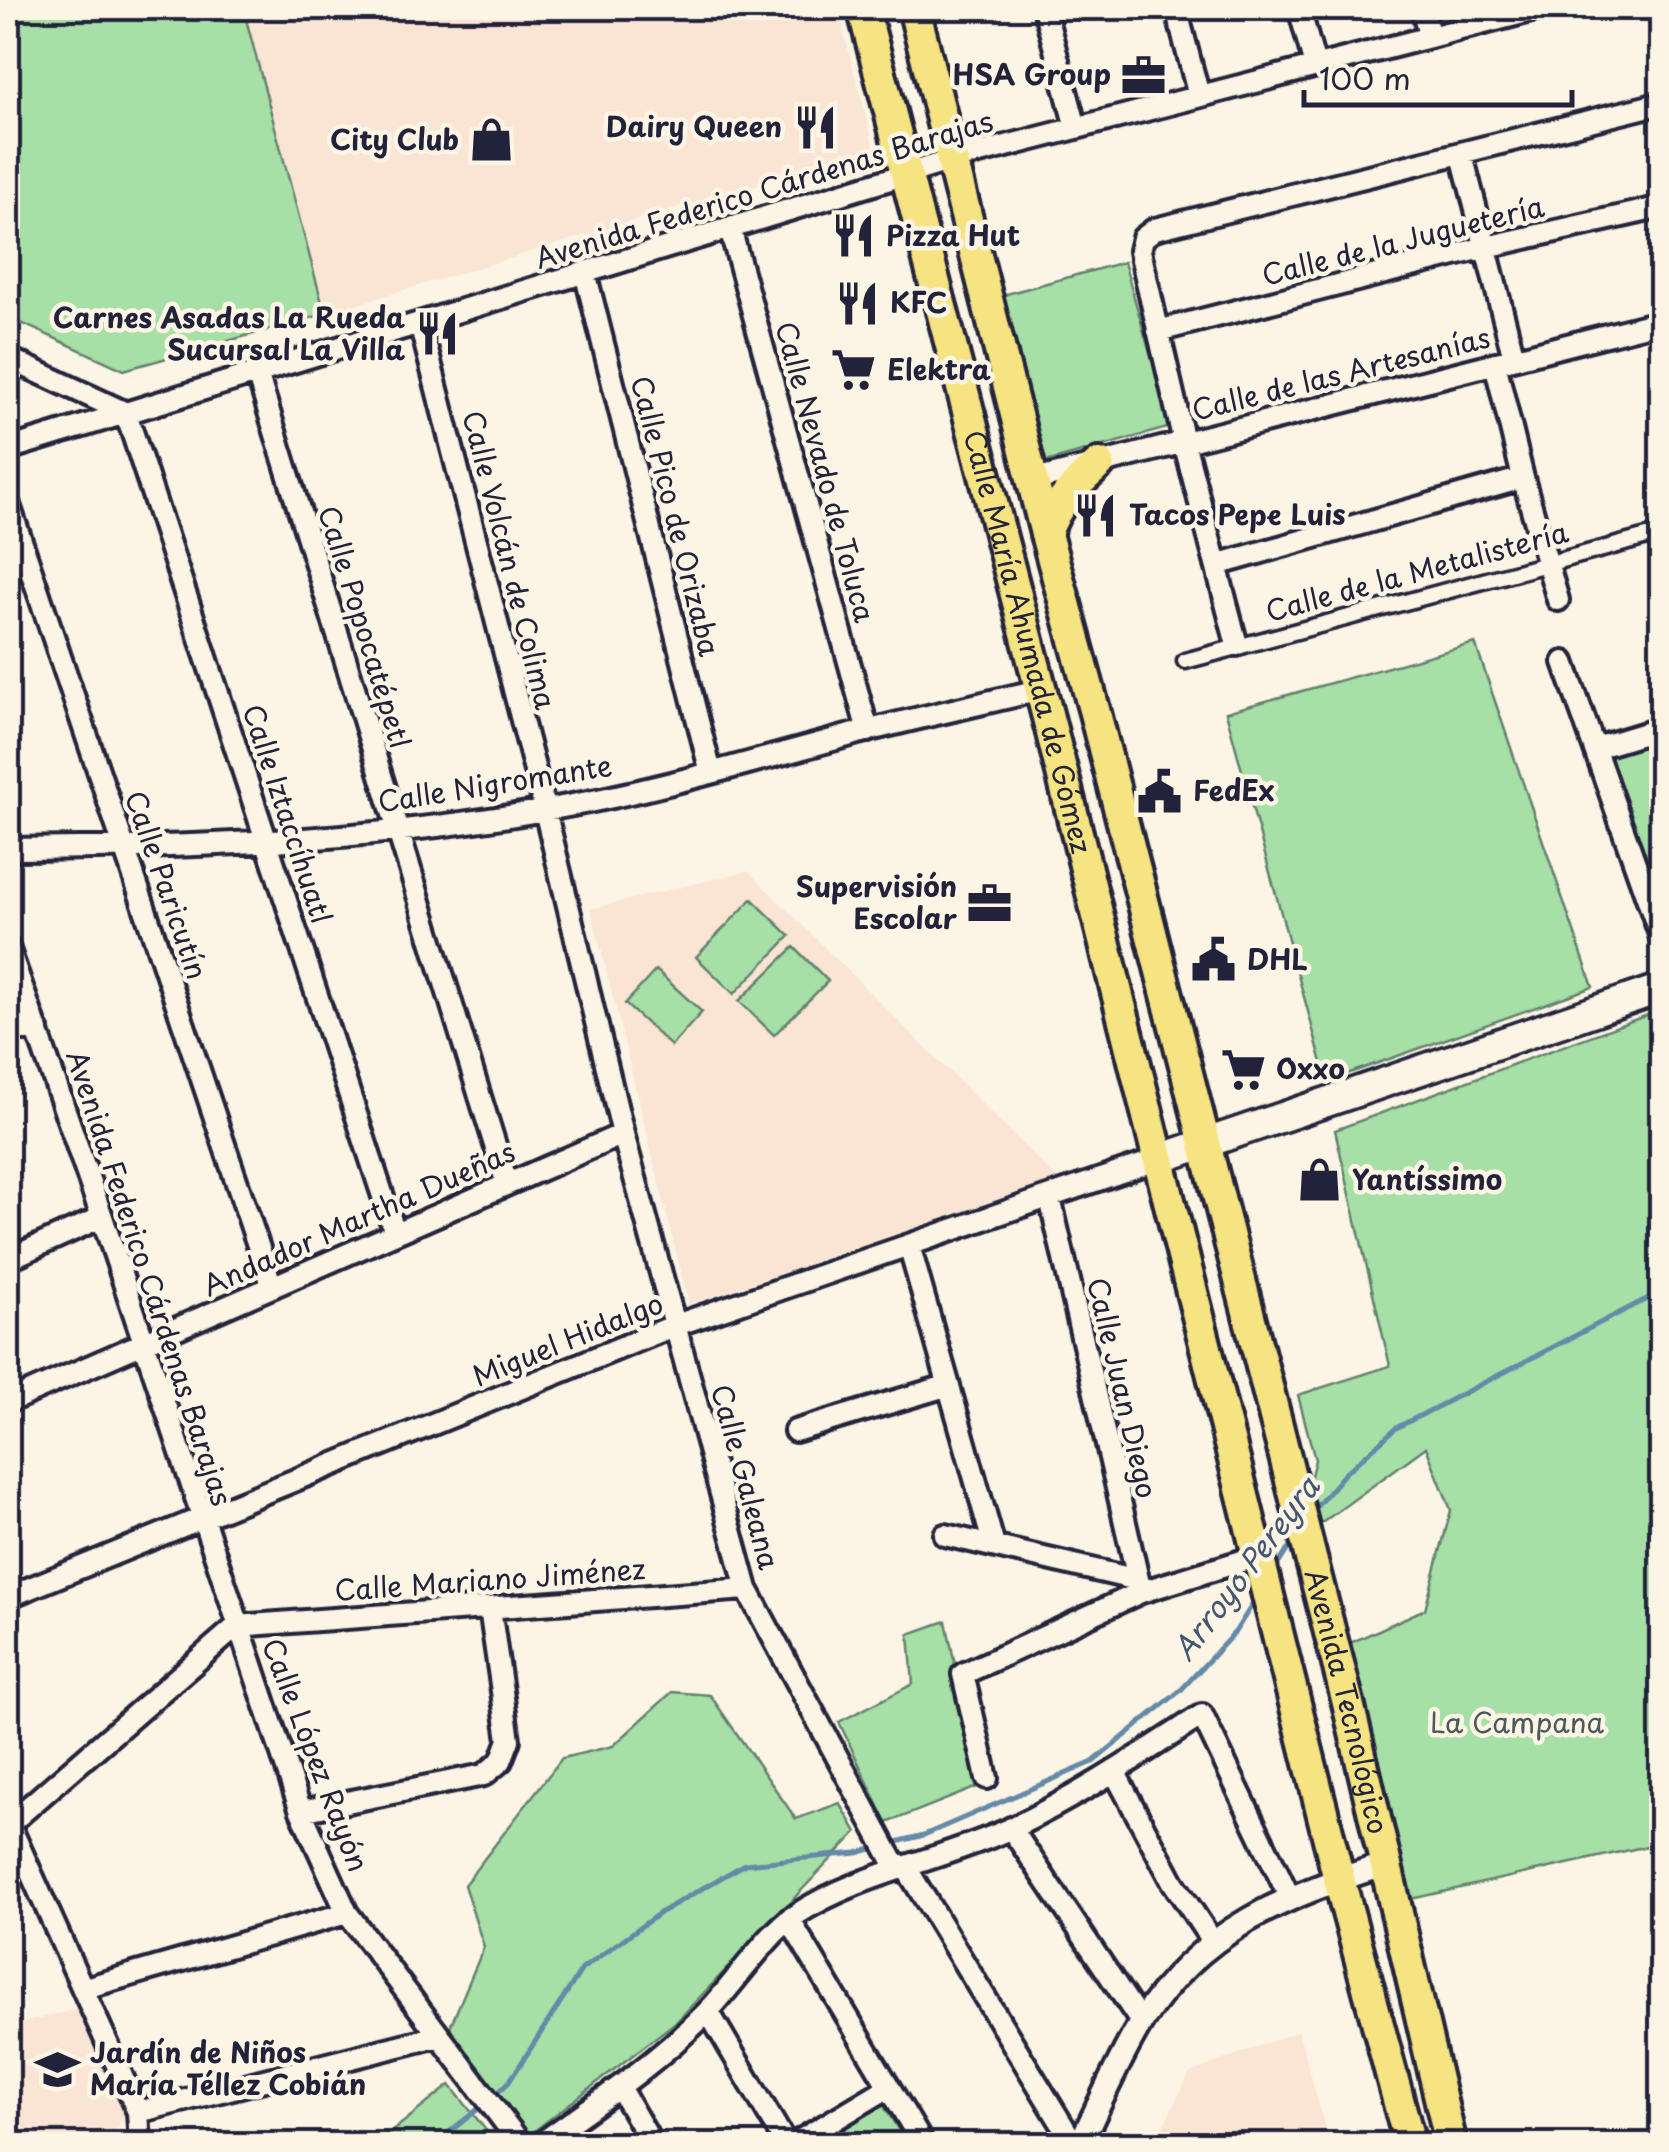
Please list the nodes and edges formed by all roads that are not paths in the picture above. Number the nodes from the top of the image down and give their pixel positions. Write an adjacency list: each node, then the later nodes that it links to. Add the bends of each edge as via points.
1 (863, 8): 15 (main road, Calle María Ahumada de Gómez)
2 (914, 8): 14 (main road, Calle María Ahumada de Gómez)
3 (1044, 8): 12 (street)
4 (1176, 8): 10 (street)
5 (1299, 8): 9 (street)
6 (1422, 8): 8 (street)
7 (1543, 8): 8 (street, Avenida Federico Cárdenas Barajas)
8 (1430, 36): 9 (street, Avenida Federico Cárdenas Barajas)
9 (1314, 66): 10 (street, Avenida Federico Cárdenas Barajas)
10 (1199, 96): 12 (street, Avenida Federico Cárdenas Barajas)
11 (1662, 103): 13 (street)
12 (1076, 128): 14 (street, Avenida Federico Cárdenas Barajas)
13 (1462, 155): 18 (street); 22 (street, via 1155,229 1140,251)
14 (952, 160): 15 (street, Avenida Federico Cárdenas Barajas); 31 (main road, Calle María Ahumada de Gómez)
15 (906, 174): 17 (street, Avenida Federico Cárdenas Barajas); 41 (main road, Calle María Ahumada de Gómez)
16 (1662, 207): 18 (street, Calle de la Juguetería)
17 (730, 228): 19 (street, Avenida Federico Cárdenas Barajas); 44 (street, Calle Nevado de Toluca)
18 (1486, 247): 22 (street, Calle de la Juguetería); 24 (street)
19 (585, 272): 21 (street, Avenida Federico Cárdenas Barajas); 47 (street, Calle Pico de Orizaba)
20 (1662, 321): 24 (street, Calle de las Artesanías)
21 (420, 323): 25 (street, Avenida Federico Cárdenas Barajas); 48 (street, Calle Volcán de Colima)
22 (1158, 331): 27 (street)
23 (8, 358): 26 (street)
24 (1505, 361): 27 (street, Calle de las Artesanías); 30 (street)
25 (257, 373): 26 (street, Avenida Federico Cárdenas Barajas); 49 (street, Calle Popocatépetl)
26 (126, 413): 28 (street, Avenida Federico Cárdenas Barajas); 50 (street, Calle Iztaccíhuatl)
27 (1184, 442): 29 (street, Calle de las Artesanías); 35 (street)
28 (8, 449)
29 (1099, 464): 31 (street, Calle de las Artesanías); 34 (main road, via 1064,497)
30 (1523, 478): 35 (street); 36 (street)
31 (1035, 480): 34 (main road, Calle María Ahumada de Gómez)
32 (8, 502): 51 (street, Calle Paricutín)
33 (1662, 533): 36 (street, Calle de la Metalistería)
34 (1046, 534): 42 (main road, Calle María Ahumada de Gómez)
35 (1216, 565): 38 (street)
36 (1548, 565): 37 (street); 38 (street, Calle de la Metalistería)
37 (1558, 600)
38 (1237, 645): 39 (street, Calle de la Metalistería)
39 (1185, 660)
40 (1564, 662): 46 (street)
41 (1040, 690): 44 (street, Calle Nigromante); 45 (main road, Calle María Ahumada de Gómez)
42 (1095, 712): 45 (main road); 59 (main road, Calle María Ahumada de Gómez)
43 (1662, 728): 46 (street)
44 (868, 730): 47 (street, Calle Nigromante)
45 (1052, 730): 60 (main road, Calle María Ahumada de Gómez)
46 (1596, 748): 53 (street)
47 (712, 773): 48 (street, Calle Nigromante)
48 (545, 810): 49 (street, Calle Nigromante); 58 (street, Calle Galeana)
49 (398, 829): 50 (street, Calle Nigromante); 61 (street, Calle Popocatépetl)
50 (266, 840): 51 (street, Calle Nigromante); 64 (street, Calle Iztaccíhuatl)
51 (124, 848): 52 (street, Calle Nigromante); 67 (street, Calle Paricutín)
52 (8, 849)
53 (1662, 940)
54 (8, 947): 57 (street, Avenida Federico Cárdenas Barajas)
55 (1662, 988): 59 (main road)
56 (8, 1030): 57 (street)
57 (38, 1030): 63 (street, Avenida Federico Cárdenas Barajas)
58 (623, 1134): 61 (street, Andador Martha Dueñas); 68 (street, Calle Galeana)
59 (1205, 1146): 60 (main road); 87 (main road, Avenida Tecnológico)
60 (1159, 1159): 62 (street, Miguel Hidalgo); 76 (main road, Avenida Tecnológico)
61 (508, 1184): 64 (street, Andador Martha Dueñas)
62 (1050, 1198): 65 (street, Miguel Hidalgo); 77 (street, Calle Juan Diego)
63 (102, 1217): 66 (street); 69 (street, Avenida Federico Cárdenas Barajas)
64 (396, 1233): 67 (street, Andador Martha Dueñas)
65 (909, 1245): 68 (street, Miguel Hidalgo); 70 (street)
66 (10, 1252)
67 (272, 1287): 69 (street, Andador Martha Dueñas)
68 (676, 1325): 73 (street, Miguel Hidalgo); 78 (street, Calle Galeana)
69 (144, 1343): 71 (street, Andador Martha Dueñas); 73 (street, Avenida Federico Cárdenas Barajas)
70 (946, 1386): 72 (street); 75 (street)
71 (8, 1402)
72 (795, 1431)
73 (200, 1519): 79 (street, Miguel Hidalgo); 81 (street, Avenida Federico Cárdenas Barajas)
74 (945, 1535): 75 (street)
75 (994, 1546): 77 (street)
76 (1259, 1561): 77 (street); 89 (main road, Avenida Tecnológico)
77 (1139, 1586): 83 (street, via 963,1674)
78 (747, 1589): 80 (street, Calle Mariano Jiménez); 88 (street, Calle Galeana)
79 (8, 1597)
80 (490, 1608): 81 (street, Calle Mariano Jiménez); 84 (street, via 509,1740 502,1761 484,1775)
81 (237, 1626): 84 (street, Calle López Rayón); 85 (street)
82 (1114, 1772): 86 (street); 90 (street, via 1202,1715); 93 (street)
83 (987, 1778)
84 (300, 1811): 91 (street, Calle López Rayón)
85 (8, 1825): 94 (street)
86 (1011, 1828): 88 (street); 96 (street)
87 (1387, 1864): 89 (street); 109 (main road, Avenida Tecnológico)
88 (900, 1865): 92 (street); 107 (street, Calle Galeana)
89 (1339, 1879): 90 (street); 108 (main road, Avenida Tecnológico)
90 (1290, 1898): 93 (street)
91 (347, 1914): 94 (street); 97 (street, Calle López Rayón)
92 (789, 1919): 95 (street); 99 (street)
93 (1212, 1941): 96 (street)
94 (85, 1988): 100 (street)
95 (708, 2011): 98 (street); 105 (street)
96 (1142, 2022): 107 (street)
97 (438, 2036): 100 (street); 102 (street, Calle López Rayón)
98 (619, 2087): 103 (street); 104 (street)
99 (889, 2087): 105 (street); 106 (street)
100 (138, 2112): 101 (street)
101 (140, 2144)
102 (521, 2144)
103 (540, 2144)
104 (652, 2144)
105 (790, 2144)
106 (923, 2144)
107 (1077, 2144)
108 (1410, 2144)
109 (1451, 2144)

